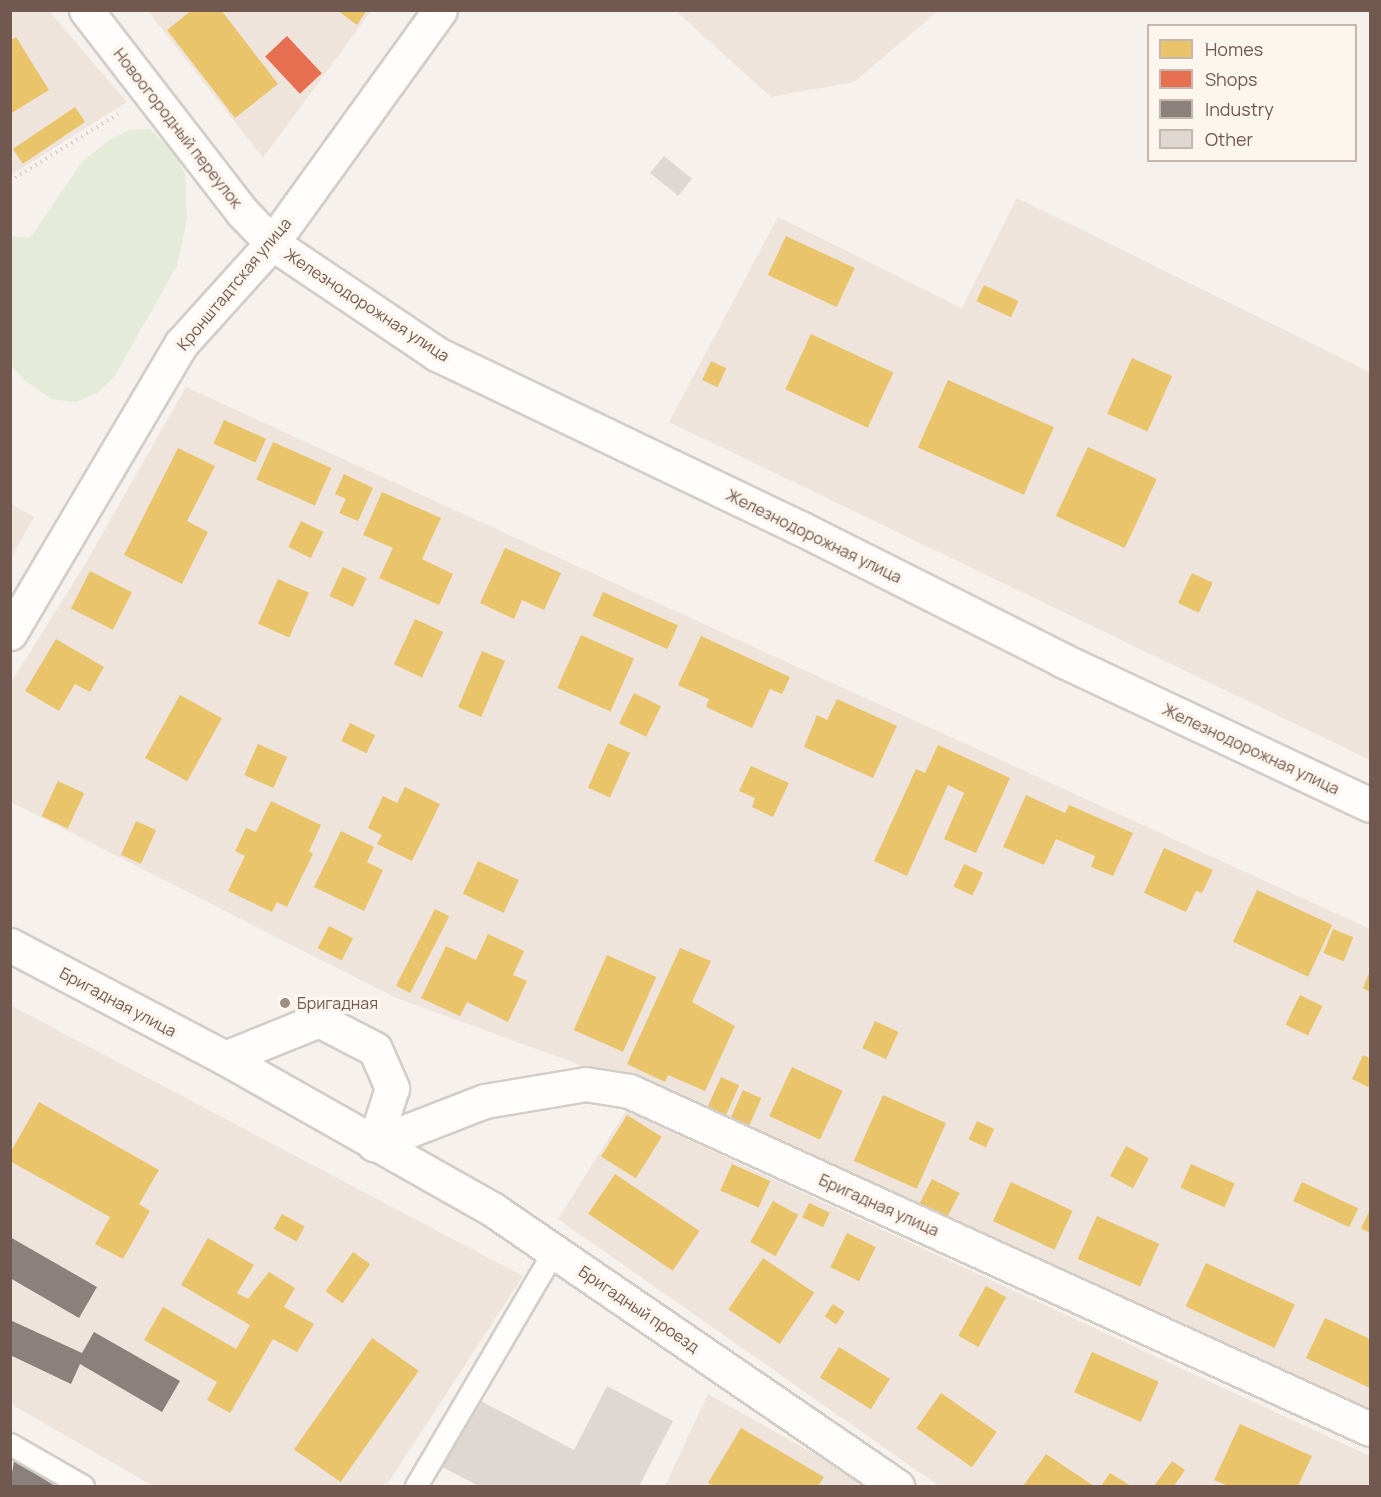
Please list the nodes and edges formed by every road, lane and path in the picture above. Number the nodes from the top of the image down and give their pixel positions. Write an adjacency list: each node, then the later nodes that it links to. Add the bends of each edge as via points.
1 (87, 10): 3 (street, Новоогородный переулок)
2 (440, 10): 5 (street, Кронштадтская улица)
3 (152, 93): 4 (path); 5 (street, Новоогородный переулок, via 242,212)
4 (10, 181)
5 (272, 243): 6 (street, Кронштадтская улица, via 181,344); 7 (street, Железнодорожная улица, via 437,354 800,528 1062,660)
6 (10, 633)
7 (1371, 805)
8 (10, 945): 9 (street, Бригадная улица)
9 (225, 1058): 10 (street, Бригадная улица); 10 (street, via 319,1020 375,1049 392,1088)
10 (374, 1144): 11 (street, Бригадный проезд, via 492,1209); 12 (street, Бригадная улица, via 485,1101 585,1084 629,1091)
11 (554, 1251): 15 (lane); 16 (street, Бригадный проезд)
12 (1371, 1429)
13 (10, 1444): 14 (lane)
14 (83, 1486)
15 (416, 1486)
16 (897, 1486)

